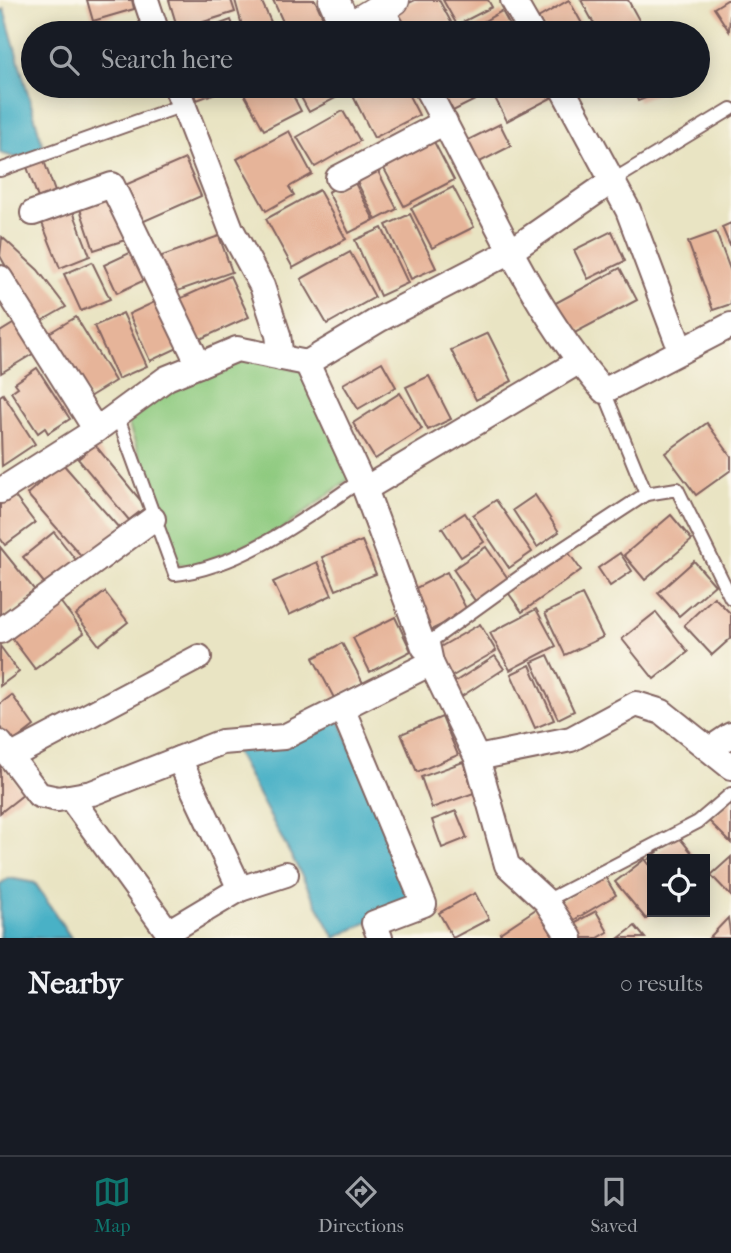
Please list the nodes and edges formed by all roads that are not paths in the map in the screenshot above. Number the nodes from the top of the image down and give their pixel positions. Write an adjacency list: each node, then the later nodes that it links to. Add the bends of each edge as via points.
1 (146, 0): 5 (street)
2 (334, 0): 6 (street)
3 (513, 0): 9 (street)
4 (387, 4): 7 (street); 8 (street)
5 (153, 21)
6 (340, 21)
7 (359, 21)
8 (392, 21)
9 (525, 21)
10 (172, 98): 16 (lane)
11 (180, 98): 24 (street, via 231,229 262,286)
12 (432, 98): 15 (street)
13 (567, 98): 18 (street)
14 (731, 109): 18 (lane)
15 (446, 122): 17 (street); 20 (street)
16 (0, 170)
17 (338, 178)
18 (612, 181): 20 (street); 23 (street, via 628,210)
19 (33, 213): 27 (street, via 112,185)
20 (511, 251): 25 (street); 26 (street)
21 (0, 278): 30 (street)
22 (731, 325): 23 (street)
23 (681, 351): 28 (street)
24 (281, 358): 26 (street); 27 (street, via 237,349)
25 (578, 362): 28 (street); 32 (street)
26 (307, 363): 32 (street)
27 (198, 365): 29 (street, via 167,378)
28 (604, 391): 33 (lane)
29 (117, 415): 30 (street); 34 (lane)
30 (96, 430): 31 (street)
31 (2, 485)
32 (363, 485): 34 (lane, via 278,538 191,572 175,574); 37 (street)
33 (646, 494): 35 (lane, via 677,489); 37 (lane, via 524,574)
34 (153, 519): 36 (street)
35 (731, 598)
36 (0, 631)
37 (429, 653): 39 (street); 43 (street)
38 (199, 657): 42 (street)
39 (342, 708): 44 (street, via 284,737 222,742); 51 (street, via 424,904 374,923)
40 (731, 736): 41 (street)
41 (710, 749): 43 (street, via 662,712 636,704 570,738); 45 (street)
42 (5, 750): 47 (street, via 39,795)
43 (477, 758): 50 (street, via 507,865)
44 (179, 759): 47 (street); 49 (street)
45 (731, 767)
46 (731, 794): 50 (lane, via 698,822)
47 (70, 797): 49 (street, via 168,932)
48 (286, 874): 49 (street)
49 (240, 889)
50 (546, 901): 52 (street)
51 (380, 938)
52 (570, 938)

